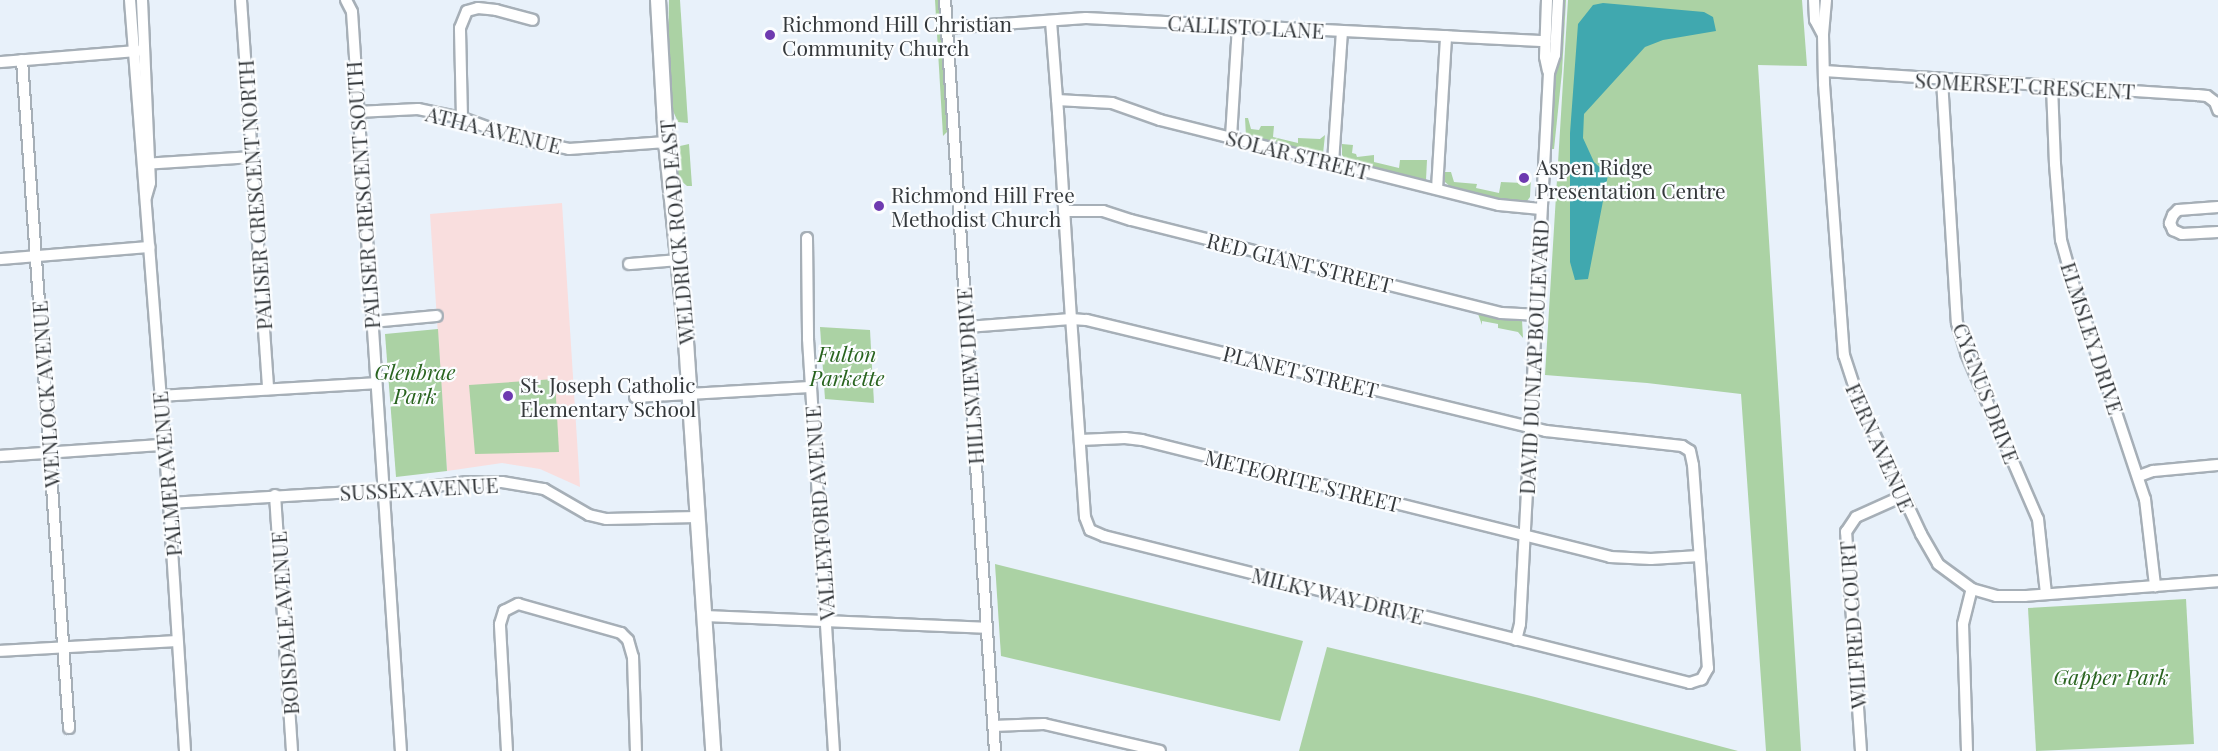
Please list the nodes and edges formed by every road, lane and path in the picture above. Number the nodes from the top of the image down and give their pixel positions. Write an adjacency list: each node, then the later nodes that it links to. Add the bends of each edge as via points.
1 (130, 0): 19 (street, PALMER AVENUE)
2 (142, 0): 19 (street, PALMER AVENUE)
3 (241, 0): 32 (street, PALISER CRESCENT NORTH)
4 (346, 0): 28 (street, PALISER CRESCENT SOUTH, via 352,12)
5 (658, 0): 31 (street, WELDRICK ROAD EAST)
6 (945, 0): 14 (street, HILLSVIEW DRIVE)
7 (1547, 0): 18 (street, DAVID DUNLAP BOULEVARD)
8 (1558, 0): 23 (street, DAVID DUNLAP BOULEVARD, via 1555,55)
9 (1814, 0): 17 (street, FERN AVENUE, via 1815,20)
10 (1826, 0): 17 (street, FERN AVENUE)
11 (533, 20): 29 (street, via 496,10 467,11 460,28)
12 (1051, 21): 13 (street, CALLISTO LANE, via 1086,18); 14 (street, CALLISTO LANE); 26 (street, MILKY WAY DRIVE)
13 (1238, 26): 15 (street, CALLISTO LANE); 30 (street)
14 (947, 28): 50 (street, HILLSVIEW DRIVE)
15 (1342, 31): 16 (street, CALLISTO LANE); 33 (street)
16 (1446, 36): 18 (street, CALLISTO LANE); 35 (street)
17 (1823, 36): 22 (street, FERN AVENUE)
18 (1545, 42): 23 (street, DAVID DUNLAP BOULEVARD)
19 (139, 51): 20 (street); 34 (street, PALMER AVENUE)
20 (22, 60): 21 (street); 42 (street, WENLOCK AVENUE)
21 (0, 62)
22 (1824, 71): 24 (street, SOMERSET CRESCENT); 66 (street, FERN AVENUE, via 1844,354 1858,401)
23 (1549, 73): 37 (street, DAVID DUNLAP BOULEVARD)
24 (1942, 80): 25 (street, SOMERSET CRESCENT); 74 (street, CYGNUS DRIVE, via 1957,323 1966,353 2038,519)
25 (2052, 86): 27 (street, SOMERSET CRESCENT, via 2207,96); 63 (street, ELMSLEY DRIVE, via 2061,240)
26 (1057, 100): 30 (street, SOLAR STREET, via 1112,103 1160,120); 38 (street, MILKY WAY DRIVE)
27 (2218, 110)
28 (357, 112): 29 (street, ATHA AVENUE, via 418,109); 49 (street, PALISER CRESCENT SOUTH)
29 (462, 118): 31 (street, ATHA AVENUE, via 489,130 549,146 592,149)
30 (1231, 137): 33 (street, SOLAR STREET)
31 (666, 142): 44 (street, WELDRICK ROAD EAST)
32 (252, 157): 34 (street); 53 (street, PALISER CRESCENT NORTH)
33 (1333, 163): 35 (street, SOLAR STREET)
34 (145, 164): 41 (street, PALMER AVENUE, via 150,183 146,197)
35 (1437, 189): 37 (street, SOLAR STREET, via 1499,205)
36 (2218, 207): 39 (street, via 2178,210 2170,224 2182,234)
37 (1540, 209): 46 (street, DAVID DUNLAP BOULEVARD)
38 (1065, 211): 46 (street, RED GIANT STREET, via 1103,211 1501,313); 48 (street, MILKY WAY DRIVE)
39 (2218, 232)
40 (807, 238): 52 (street, VALLEYFORD AVENUE)
41 (150, 247): 42 (street); 55 (street, PALMER AVENUE)
42 (36, 257): 43 (street); 60 (street, WENLOCK AVENUE)
43 (0, 259)
44 (680, 260): 45 (street); 54 (street, WELDRICK ROAD EAST)
45 (629, 264)
46 (1535, 315): 57 (street, DAVID DUNLAP BOULEVARD)
47 (437, 316): 49 (street)
48 (1071, 319): 50 (street, PLANET STREET); 57 (street, PLANET STREET, via 1118,325); 58 (street, MILKY WAY DRIVE)
49 (371, 322): 51 (street, PALISER CRESCENT SOUTH)
50 (967, 327): 77 (street, HILLSVIEW DRIVE)
51 (375, 383): 53 (street); 64 (street, PALISER CRESCENT SOUTH)
52 (810, 387): 54 (street); 76 (street, VALLEYFORD AVENUE)
53 (268, 389): 55 (street)
54 (689, 393): 56 (street); 68 (street, WELDRICK ROAD EAST)
55 (159, 396): 59 (street, PALMER AVENUE)
56 (636, 397)
57 (1530, 427): 69 (street, DAVID DUNLAP BOULEVARD); 70 (street, MILKY WAY DRIVE, via 1682,446 1690,451)
58 (1080, 440): 69 (street, METEORITE STREET, via 1142,440); 78 (street, MILKY WAY DRIVE, via 1085,518 1090,530 1097,534)
59 (163, 445): 60 (street); 67 (street, PALMER AVENUE)
60 (49, 453): 61 (street); 80 (street, WENLOCK AVENUE)
61 (0, 456)
62 (2218, 465): 63 (street, via 2153,471)
63 (2139, 476): 72 (street, ELMSLEY DRIVE)
64 (382, 489): 65 (street, SUSSEX AVENUE); 68 (street, SUSSEX AVENUE, via 502,482 544,489 589,515 606,519); 87 (street, PALISER CRESCENT SOUTH)
65 (275, 495): 67 (street, SUSSEX AVENUE); 86 (street, BOISDALE AVENUE)
66 (1903, 496): 73 (street, FERN AVENUE, via 1938,564); 94 (street, WILFRED COURT, via 1856,517 1846,532)
67 (169, 503): 79 (street, PALMER AVENUE)
68 (698, 517): 75 (street, WELDRICK ROAD EAST)
69 (1524, 535): 70 (street, METEORITE STREET, via 1610,557); 78 (street, DAVID DUNLAP BOULEVARD)
70 (1699, 556): 78 (street, MILKY WAY DRIVE, via 1708,668 1702,679 1689,683)
71 (2218, 581): 72 (street, FERN AVENUE)
72 (2155, 586): 74 (street, FERN AVENUE)
73 (1972, 590): 74 (street, FERN AVENUE, via 1996,596); 95 (street, via 1963,624)
74 (2046, 594)
75 (704, 616): 76 (street); 90 (street, WELDRICK ROAD EAST)
76 (827, 622): 77 (street); 91 (street, VALLEYFORD AVENUE)
77 (986, 628): 82 (street, HILLSVIEW DRIVE)
78 (1516, 640)
79 (177, 641): 80 (street); 85 (street, PALMER AVENUE)
80 (63, 647): 81 (street); 83 (street, WENLOCK AVENUE)
81 (0, 651)
82 (993, 726): 84 (street, via 1044,723); 92 (street, HILLSVIEW DRIVE)
83 (69, 728)
84 (1133, 747): 93 (street)
85 (185, 751)
86 (292, 751)
87 (401, 751)
88 (507, 751): 89 (street, via 500,624 504,611 518,604 621,633 628,640 633,657)
89 (636, 751)
90 (713, 751)
91 (834, 751)
92 (995, 751)
93 (1160, 751)
94 (1861, 751)
95 (1967, 751)

